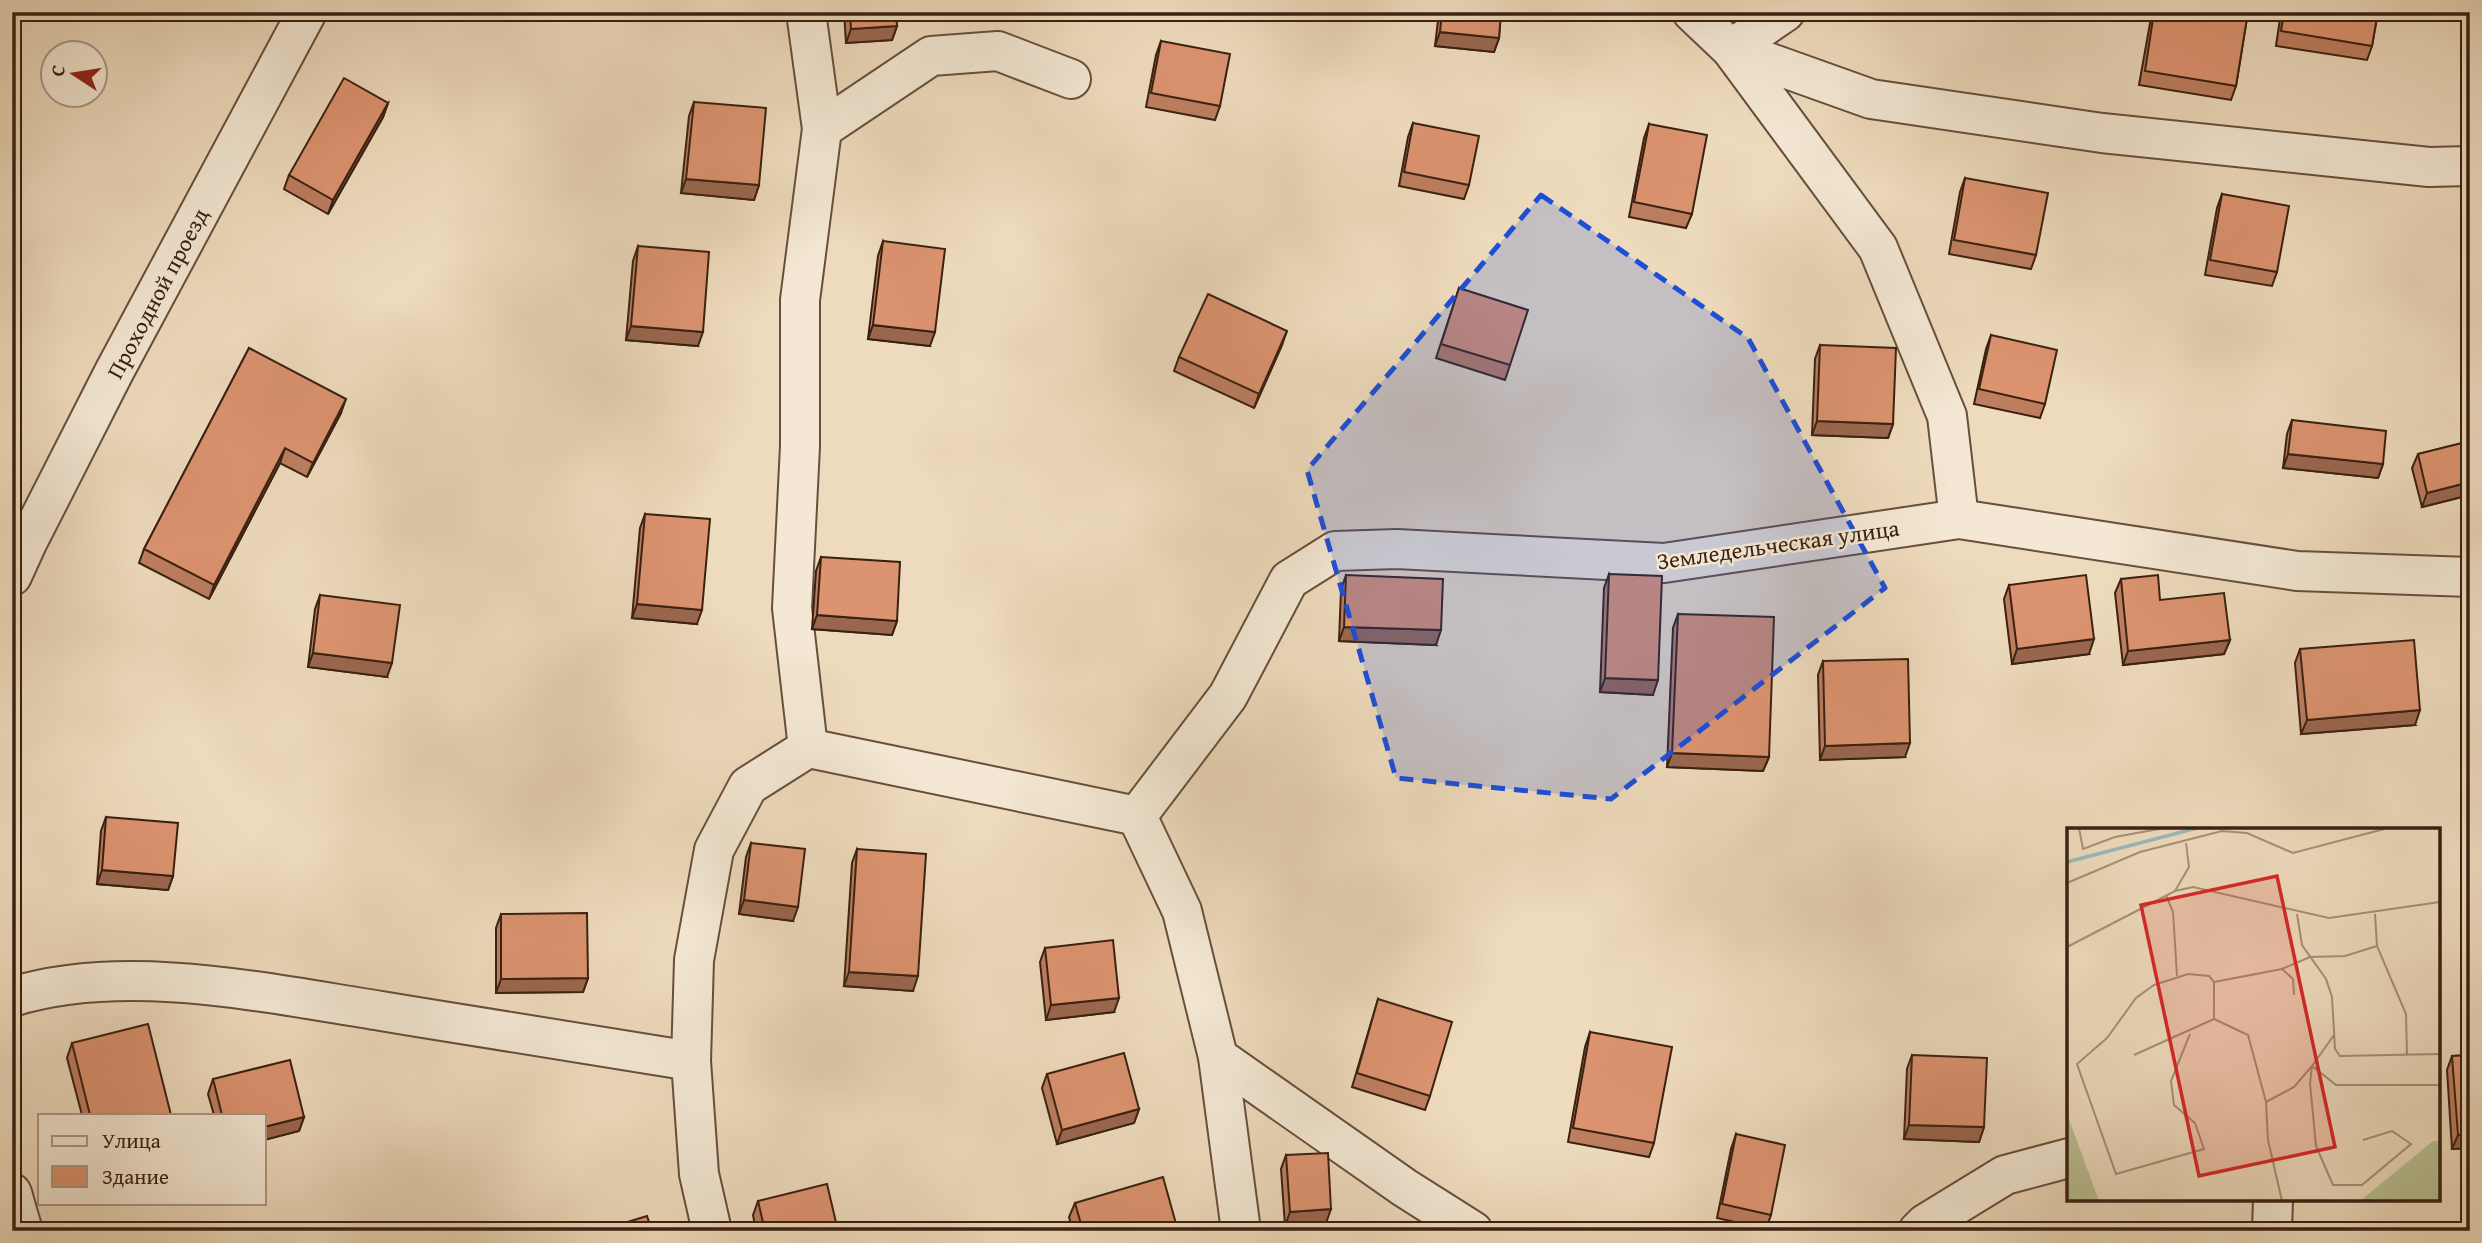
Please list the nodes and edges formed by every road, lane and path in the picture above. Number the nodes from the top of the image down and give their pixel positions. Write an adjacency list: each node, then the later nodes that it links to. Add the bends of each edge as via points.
1 (307, 12): 10 (street, Проходной проезд, via 114,372)
2 (806, 12): 7 (street)
3 (1692, 12): 5 (street)
4 (1785, 12): 5 (street)
5 (1731, 49): 8 (street, via 1871,99 2116,134 2429,167); 9 (street, via 1878,248 1947,416)
6 (1071, 79): 7 (street, via 998,51 931,56)
7 (822, 129): 12 (street, via 800,300 800,446 792,608)
8 (2470, 166)
9 (1959, 519): 11 (street, Земледельческая улица, via 2297,571); 13 (street, Земледельческая улица, via 1664,563 1397,549 1335,551 1289,580 1228,696)
10 (12, 576)
11 (2470, 577)
12 (808, 748): 13 (street); 16 (street, via 748,786 714,850 694,960)
13 (1137, 816): 15 (street, via 1182,911)
14 (12, 997): 16 (street, via 35,990 128,980 238,989)
15 (1218, 1057): 22 (street); 23 (street)
16 (691, 1061): 21 (street, via 699,1174)
17 (2067, 1159): 24 (street, via 2005,1175)
18 (12, 1194): 20 (street)
19 (2273, 1201): 25 (street)
20 (23, 1231)
21 (712, 1231)
22 (1241, 1231)
23 (1473, 1231)
24 (1918, 1231)
25 (2272, 1231)

